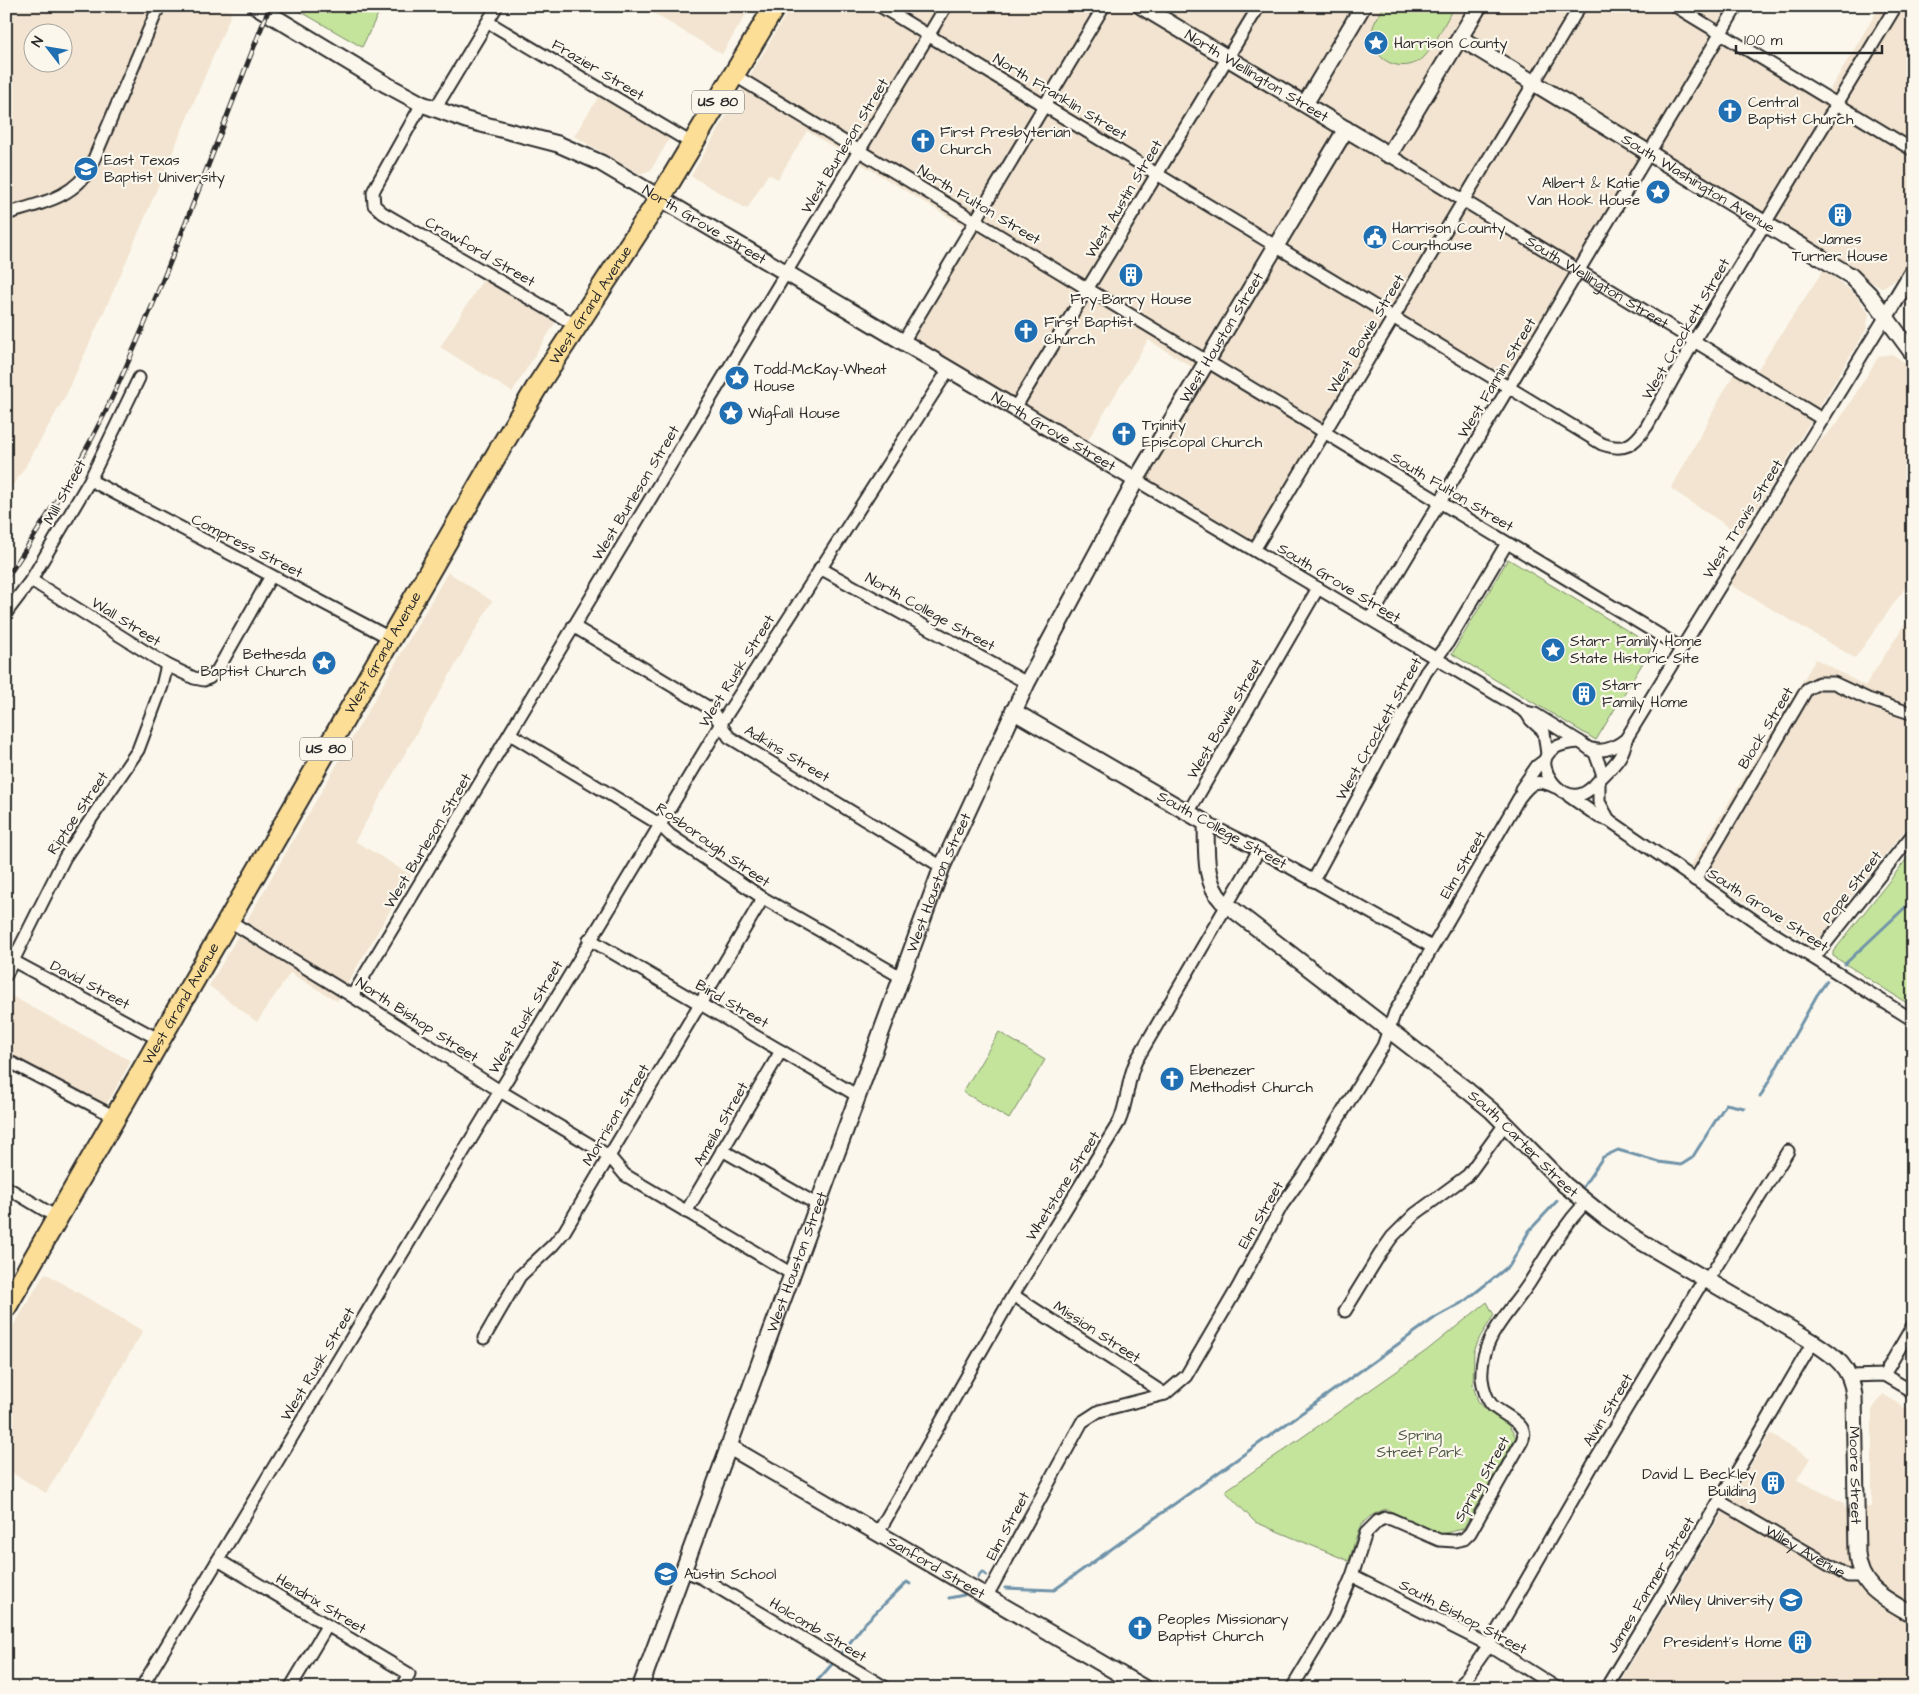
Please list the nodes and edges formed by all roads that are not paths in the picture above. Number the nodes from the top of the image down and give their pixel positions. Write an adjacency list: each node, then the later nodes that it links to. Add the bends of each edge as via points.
1 (159, 6): 36 (street, via 84,178 63,194)
2 (256, 6): 26 (main road, North Grove Street)
3 (497, 6): 16 (street)
4 (775, 6): 21 (highway, West Grand Avenue / US 80)
5 (880, 6): 18 (street, North Franklin Street)
6 (946, 6): 18 (street, West Burleson Street)
7 (1104, 6): 25 (street)
8 (1141, 6): 20 (main road, North Wellington Street)
9 (1259, 6): 20 (street, West Austin Street)
10 (1363, 6): 23 (main road)
11 (1479, 6): 19 (main road)
12 (1580, 6): 22 (street, West Bowie Street)
13 (1675, 6): 17 (street)
14 (1737, 6): 17 (street, West Fannin Street)
15 (1896, 6): 24 (street, West Crockett Street)
16 (488, 22): 26 (street); 28 (street, Frazier Street)
17 (1721, 34): 24 (street); 31 (street, West Fannin Street)
18 (929, 36): 25 (street, North Franklin Street); 30 (street, West Burleson Street)
19 (1460, 38): 22 (main road, South Washington Avenue); 32 (main road)
20 (1228, 58): 23 (main road, North Wellington Street); 33 (street, West Austin Street)
21 (734, 75): 28 (highway, West Grand Avenue / US 80); 30 (street, North Fulton Street)
22 (1534, 83): 31 (main road, South Washington Avenue); 35 (street, West Bowie Street)
23 (1304, 104): 27 (main road, North Wellington Street)
24 (1837, 104): 29 (street); 38 (street, West Crockett Street)
25 (1044, 105): 33 (street, North Franklin Street); 37 (street)
26 (429, 107): 34 (main road, North Grove Street, via 566,147); 46 (street, Crawford Street, via 376,186 372,200 377,209)
27 (1346, 129): 32 (main road, South Wellington Street); 39 (main road, West Houston Street)
28 (693, 144): 34 (highway, West Grand Avenue / US 80)
29 (1913, 150)
30 (859, 151): 37 (street, North Fulton Street); 42 (street, West Burleson Street)
31 (1649, 153): 38 (main road, South Washington Avenue); 40 (street, West Fannin Street)
32 (1389, 155): 35 (street, South Wellington Street)
33 (1158, 173): 39 (street, North Franklin Street); 43 (street, West Austin Street)
34 (660, 198): 42 (main road, North Grove Street); 46 (highway, West Grand Avenue / US 80)
35 (1464, 200): 40 (street, South Wellington Street); 45 (street, West Bowie Street)
36 (6, 214)
37 (976, 221): 43 (street, North Fulton Street); 48 (street)
38 (1765, 223): 44 (main road, South Washington Avenue, via 1850,276); 47 (street, West Crockett Street)
39 (1276, 245): 45 (street, North Franklin Street); 50 (main road, West Houston Street)
40 (1579, 270): 47 (street, South Wellington Street); 53 (street, West Fannin Street)
41 (1913, 271): 44 (main road)
42 (786, 272): 48 (main road, North Grove Street); 69 (street, West Burleson Street)
43 (1088, 289): 50 (street, North Fulton Street); 54 (street, West Austin Street)
44 (1886, 316): 49 (main road, South Washington Avenue); 55 (street, West Travis Street)
45 (1394, 317): 53 (street, North Franklin Street); 56 (street, West Bowie Street)
46 (577, 326): 70 (highway, West Grand Avenue / US 80, via 520,414)
47 (1694, 341): 55 (street, South Wellington Street); 57 (street, West Crockett Street, via 1647,426)
48 (904, 342): 51 (main road, North Grove Street)
49 (1913, 354)
50 (1207, 361): 56 (street, South Fulton Street); 59 (main road, West Houston Street)
51 (949, 369): 54 (main road, North Grove Street); 63 (street, West Rusk Street)
52 (139, 378): 58 (street, Mill Street)
53 (1509, 387): 57 (street, North Franklin Street, via 1602,444 1614,448); 60 (street, West Fannin Street)
54 (1015, 408): 59 (main road, North Grove Street)
55 (1822, 419): 71 (street, West Travis Street)
56 (1324, 432): 60 (street, South Fulton Street); 62 (street, West Bowie Street)
57 (1628, 446)
58 (90, 480): 64 (street, Compress Street); 65 (street, Mill Street)
59 (1136, 480): 62 (street, South Grove Street); 74 (main road, West Houston Street)
60 (1440, 502): 61 (street, South Fulton Street); 68 (street, West Fannin Street)
61 (1508, 543): 71 (street, South Fulton Street); 72 (street, West Crockett Street)
62 (1254, 550): 66 (street, South Grove Street)
63 (820, 568): 74 (street, North College Street); 78 (street, West Rusk Street)
64 (271, 576): 70 (street, Compress Street); 73 (street, Wall Street, via 217,670 209,678 194,678)
65 (31, 580): 67 (street, Mill Street); 73 (street, Wall Street)
66 (1318, 588): 68 (street, South Grove Street); 88 (street, West Bowie Street)
67 (6, 614)
68 (1370, 619): 72 (street, South Grove Street)
69 (574, 626): 78 (street, Adkins Street, via 711,709); 79 (street, West Burleson Street)
70 (390, 638): 99 (highway, West Grand Avenue / US 80)
71 (1681, 648): 80 (street, West Travis Street)
72 (1436, 658): 76 (street, South Grove Street); 96 (street, West Crockett Street)
73 (167, 665): 103 (street, Riptoe Street, via 138,750 65,857)
74 (1026, 683): 75 (main road, West Houston Street)
75 (1014, 711): 88 (main road, South College Street); 94 (main road, West Houston Street)
76 (1526, 712): 81 (street, South Grove Street); 83 (street, South Grove Street, via 1544,732)
77 (1913, 714): 95 (street, Block Street, via 1834,684 1819,683 1807,689)
78 (720, 725): 91 (street, West Rusk Street); 94 (street, Adkins Street, via 729,737)
79 (510, 734): 91 (street, Rosborough Street); 106 (street, West Burleson Street)
80 (1626, 739): 82 (street, via 1601,751); 84 (street, West Travis Street, via 1625,749)
81 (1580, 742): 82 (street); 83 (street, via 1562,745)
82 (1592, 749): 84 (street, via 1599,761)
83 (1546, 757): 85 (street, via 1548,775); 87 (street, Elm Street, via 1521,789)
84 (1601, 779): 86 (street, via 1585,793); 89 (street, via 1599,802)
85 (1555, 787): 86 (street); 87 (street, Elm Street, via 1536,782)
86 (1569, 796): 89 (street, South Grove Street, via 1599,817)
87 (1519, 798): 101 (street, Elm Street)
88 (1188, 813): 90 (main road, South College Street)
89 (1609, 820): 95 (street, South Grove Street)
90 (1206, 822): 93 (street, South College Street); 98 (main road, South Carter Street, via 1210,878 1217,896)
91 (659, 824): 97 (street, Rosborough Street, via 670,835); 100 (street, West Rusk Street)
92 (1913, 834): 102 (street, Pope Street)
93 (1259, 850): 96 (street, South College Street); 98 (street, Whetstone Street)
94 (942, 868): 105 (main road, West Houston Street)
95 (1695, 880): 102 (street, South Grove Street)
96 (1313, 881): 101 (street, South College Street)
97 (764, 898): 105 (street, Rosborough Street); 107 (street, Morrison Street)
98 (1227, 906): 109 (main road, South Carter Street); 127 (street, Whetstone Street, via 1136,1061 1119,1122)
99 (228, 920): 106 (street, North Bishop Street); 110 (highway, West Grand Avenue / US 80)
100 (589, 939): 107 (street, Bird Street); 113 (street, West Rusk Street)
101 (1432, 947): 109 (street, Elm Street)
102 (1814, 958): 108 (street, South Grove Street)
103 (10, 959): 104 (street, Riptoe Street); 110 (street, David Street)
104 (6, 976)
105 (901, 977): 114 (main road, West Houston Street)
106 (352, 996): 113 (street, North Bishop Street)
107 (701, 1003): 111 (street, Bird Street); 119 (street, Morrison Street)
108 (1913, 1020)
109 (1389, 1028): 116 (main road, South Carter Street, via 1468,1090); 136 (street, Elm Street, via 1384,1046 1282,1205 1191,1367 1181,1381)
110 (160, 1040): 115 (highway, West Grand Avenue / US 80)
111 (781, 1050): 114 (street, Bird Street); 117 (street, Ameila Street)
112 (6, 1060): 115 (street)
113 (500, 1091): 119 (street, North Bishop Street); 140 (street, West Rusk Street)
114 (858, 1096): 122 (main road, West Houston Street)
115 (116, 1118): 124 (highway, West Grand Avenue / US 80)
116 (1505, 1124): 121 (main road, South Carter Street); 129 (street, via 1468,1176 1415,1214 1392,1237)
117 (722, 1150): 122 (street); 123 (street, Ameila Street)
118 (1788, 1151): 126 (street, Alvin Street)
119 (609, 1156): 123 (street, North Bishop Street, via 625,1175); 131 (street, Morrison Street, via 559,1239 515,1283)
120 (6, 1187): 124 (street)
121 (1585, 1203): 126 (main road, South Carter Street, via 1635,1238); 142 (street, Spring Street, via 1560,1232 1529,1283 1496,1326 1486,1348 1482,1378 1487,1396 1496,1408 1523,1427 1525,1433 1475,1525 1464,1539 1447,1541 1385,1518 1366,1533)
122 (818, 1205): 125 (main road, West Houston Street)
123 (686, 1212): 125 (street, North Bishop Street)
124 (58, 1218): 128 (highway, West Grand Avenue / US 80)
125 (792, 1274): 137 (main road, West Houston Street)
126 (1706, 1280): 132 (main road, South Carter Street); 147 (street, Alvin Street, via 1595,1460)
127 (1013, 1295): 136 (street, Mission Street); 139 (street, Whetstone Street)
128 (6, 1308)
129 (1345, 1311)
130 (1913, 1325): 133 (street)
131 (484, 1338)
132 (1813, 1342): 134 (main road, South Carter Street, via 1839,1360); 138 (street, James Farmer Street)
133 (1884, 1374): 134 (street); 135 (street)
134 (1850, 1376): 143 (main road, Moore Street, via 1854,1395 1857,1554)
135 (1913, 1392)
136 (1165, 1394): 144 (street, Elm Street, via 1100,1411 1082,1422)
137 (728, 1446): 139 (main road, Sanford Street); 141 (main road, West Houston Street)
138 (1719, 1501): 143 (street, Wiley Avenue, via 1848,1576); 157 (street, James Farmer Street)
139 (878, 1533): 144 (main road, Sanford Street)
140 (218, 1560): 146 (street, Hendrix Street); 148 (street, West Rusk Street)
141 (683, 1570): 151 (main road, West Houston Street); 152 (street, Holcomb Street, via 702,1578)
142 (1352, 1576): 147 (street, South Bishop Street); 154 (street, Spring Street, via 1326,1633)
143 (1862, 1576): 145 (main road, Wiley Avenue, via 1875,1591)
144 (988, 1596): 153 (main road, Sanford Street)
145 (1913, 1615)
146 (327, 1626): 149 (street); 150 (street, Hendrix Street, via 409,1674)
147 (1488, 1645): 155 (street, Alvin Street); 156 (street, South Bishop Street)
148 (141, 1688)
149 (290, 1688)
150 (402, 1688)
151 (640, 1688)
152 (886, 1688)
153 (1144, 1688)
154 (1292, 1688)
155 (1459, 1688)
156 (1557, 1688)
157 (1606, 1688)

